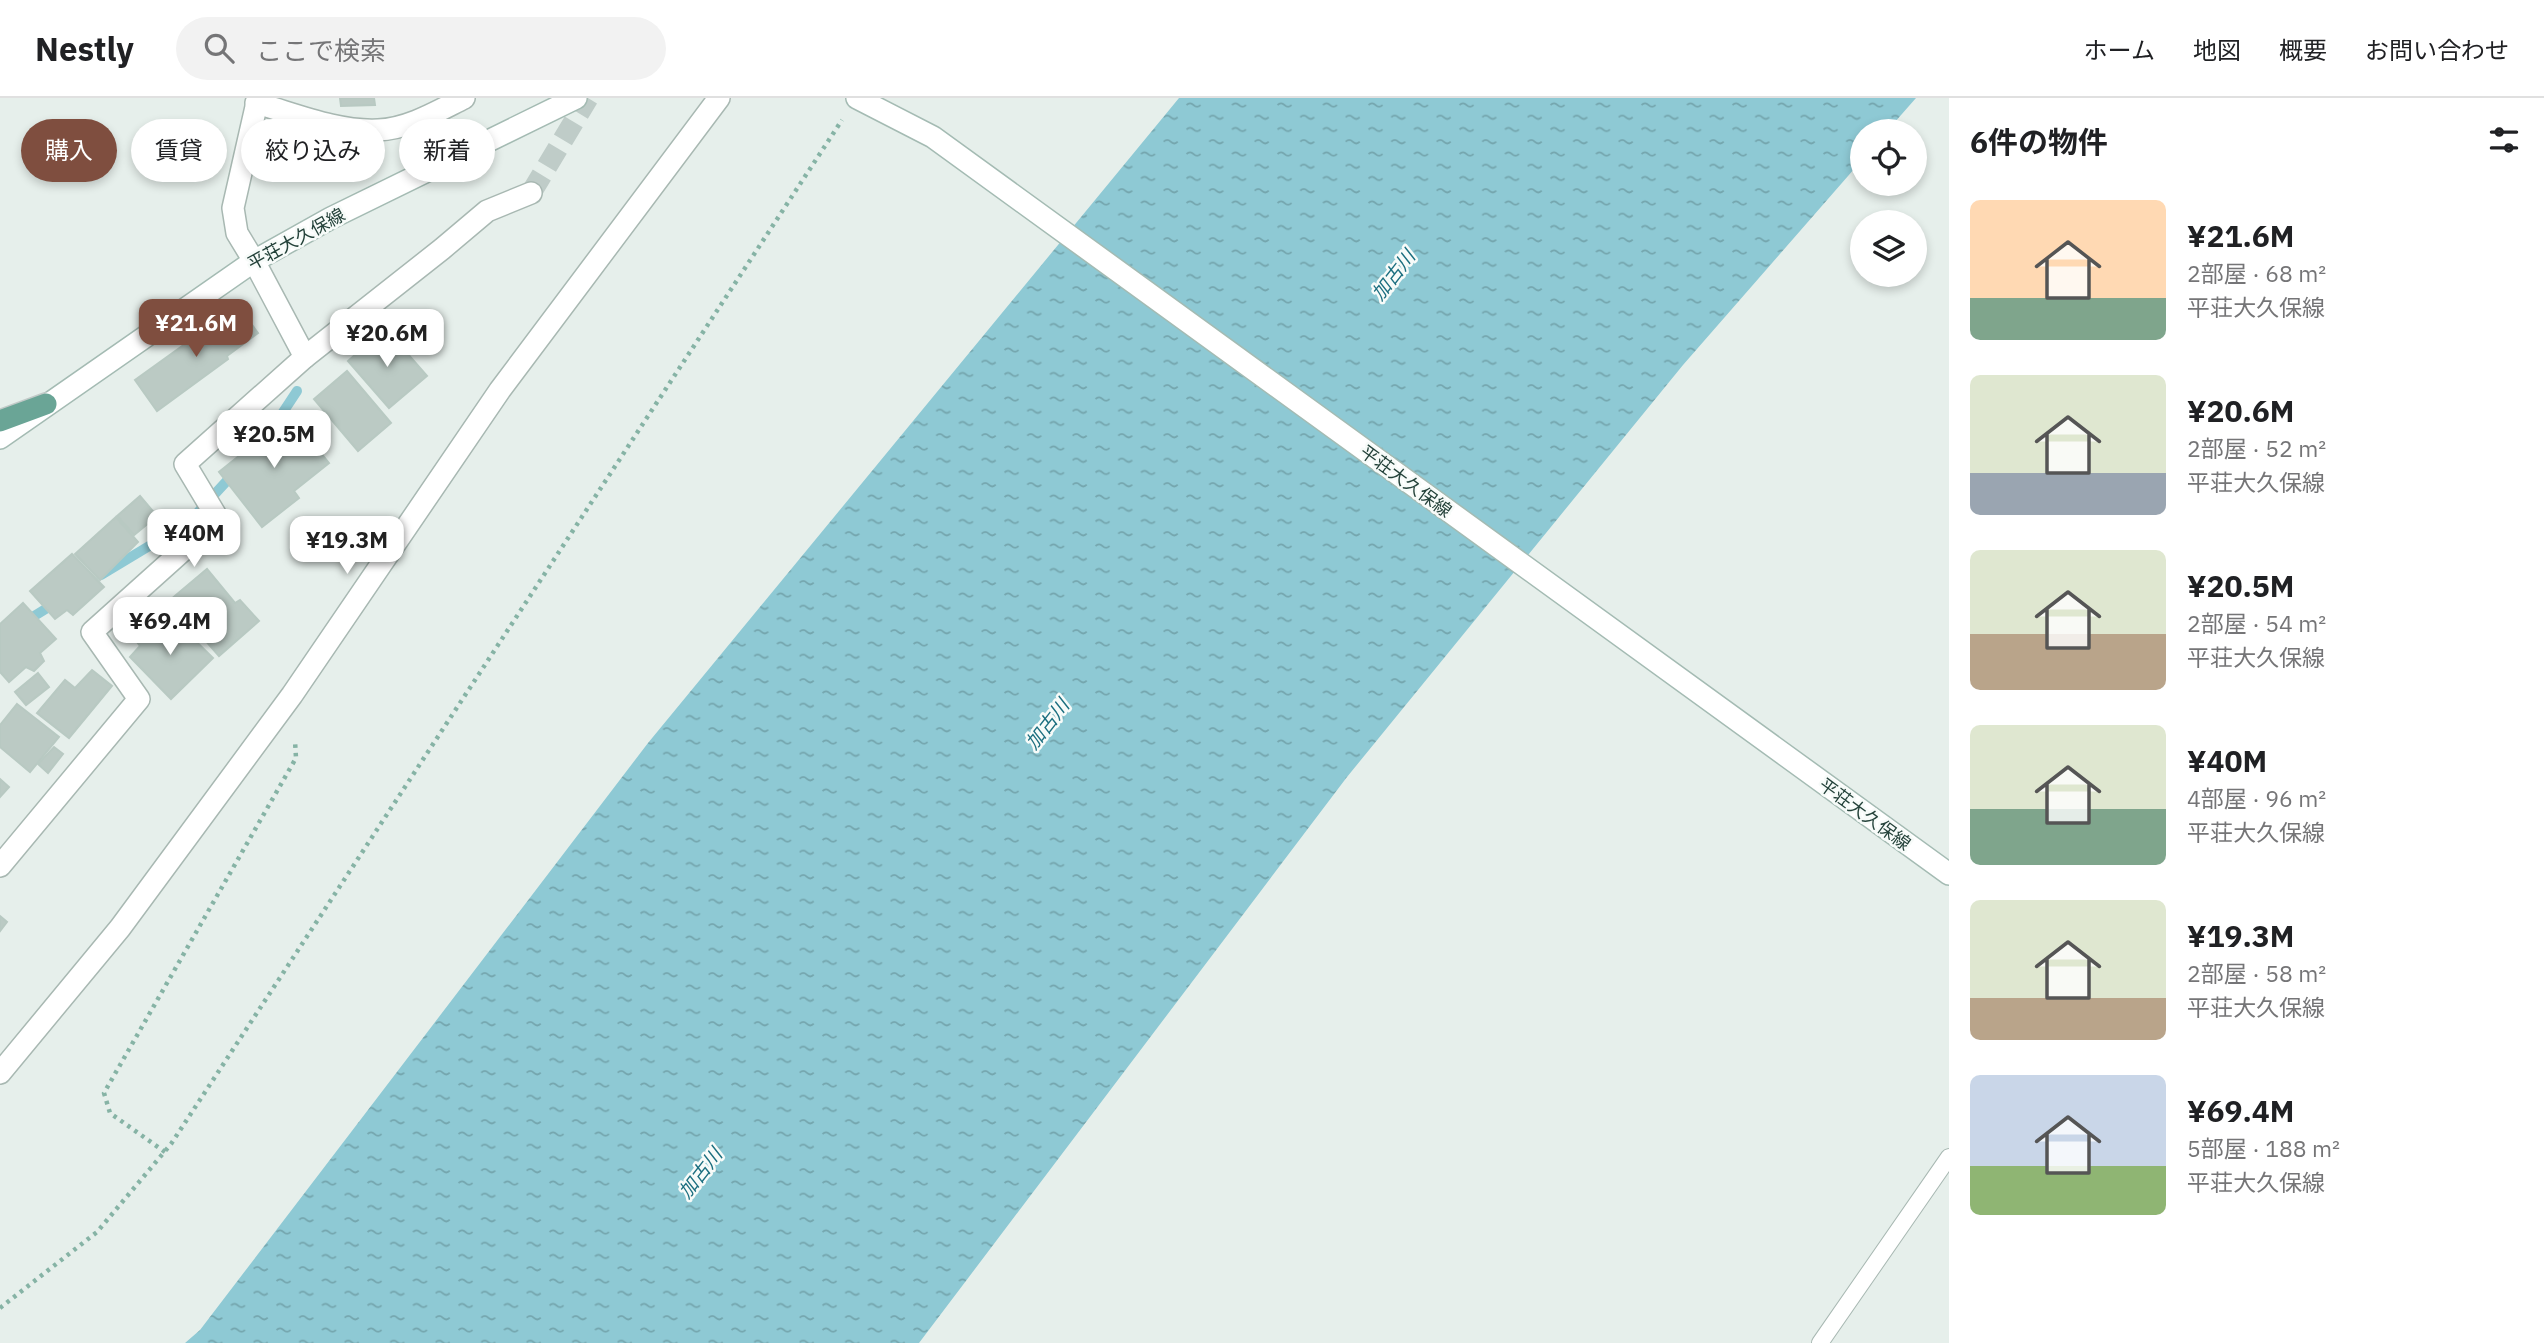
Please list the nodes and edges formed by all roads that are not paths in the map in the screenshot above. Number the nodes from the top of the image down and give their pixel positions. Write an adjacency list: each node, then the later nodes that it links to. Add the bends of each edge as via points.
1 (464, 98): 5 (street, via 421,120 379,130 332,125)
2 (576, 98): 7 (street, 平荘大久保線, via 331,218)
3 (719, 98): 14 (street, via 500,390 292,695 120,928)
4 (857, 98): 13 (street, 平荘大久保線, via 933,137)
5 (257, 101): 7 (street, via 233,208 237,233)
6 (531, 193): 8 (street, via 487,211)
7 (254, 261): 8 (street); 9 (street, 平荘大久保線)
8 (305, 357): 12 (street, via 185,464 218,519 92,632 139,699)
9 (46, 404): 10 (main road); 11 (street, 平荘大久保線)
10 (0, 421)
11 (0, 438)
12 (0, 866)
13 (1949, 874)
14 (0, 1073)
15 (1949, 1157): 16 (lane)
16 (1821, 1343)

